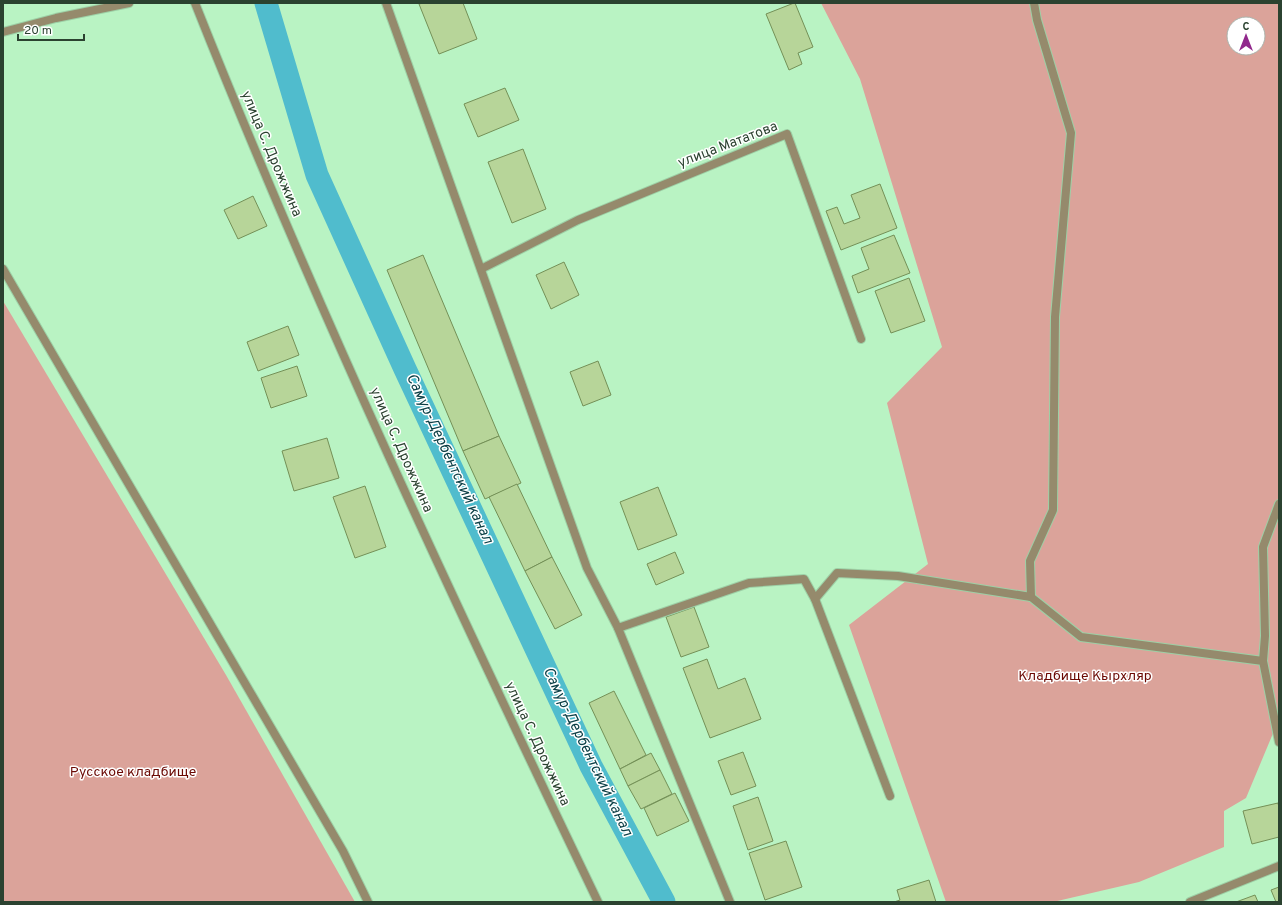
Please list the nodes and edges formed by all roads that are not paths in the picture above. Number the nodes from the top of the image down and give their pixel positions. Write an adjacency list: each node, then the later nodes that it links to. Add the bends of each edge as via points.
1 (129, 3): 5 (street)
2 (195, 3): 18 (street, улица С. Дрожжина, via 273,196 404,490)
3 (386, 3): 7 (street)
4 (1034, 3): 10 (street, via 1071,133 1055,317 1052,510 1030,561)
5 (3, 32)
6 (3, 269): 17 (street, via 343,851)
7 (481, 269): 8 (street, улица Мататова, via 578,220 787,134); 12 (street, via 587,568)
8 (862, 340)
9 (1279, 504): 13 (street, via 1264,547)
10 (1031, 597): 11 (street, via 898,576 837,573); 13 (street, via 1081,637)
11 (815, 599): 12 (street, via 804,579 750,583); 15 (street)
12 (618, 628): 19 (street)
13 (1263, 662): 14 (street)
14 (1279, 742)
15 (890, 796)
16 (1279, 866): 20 (street)
17 (368, 902)
18 (598, 902)
19 (730, 902)
20 (1190, 902)

